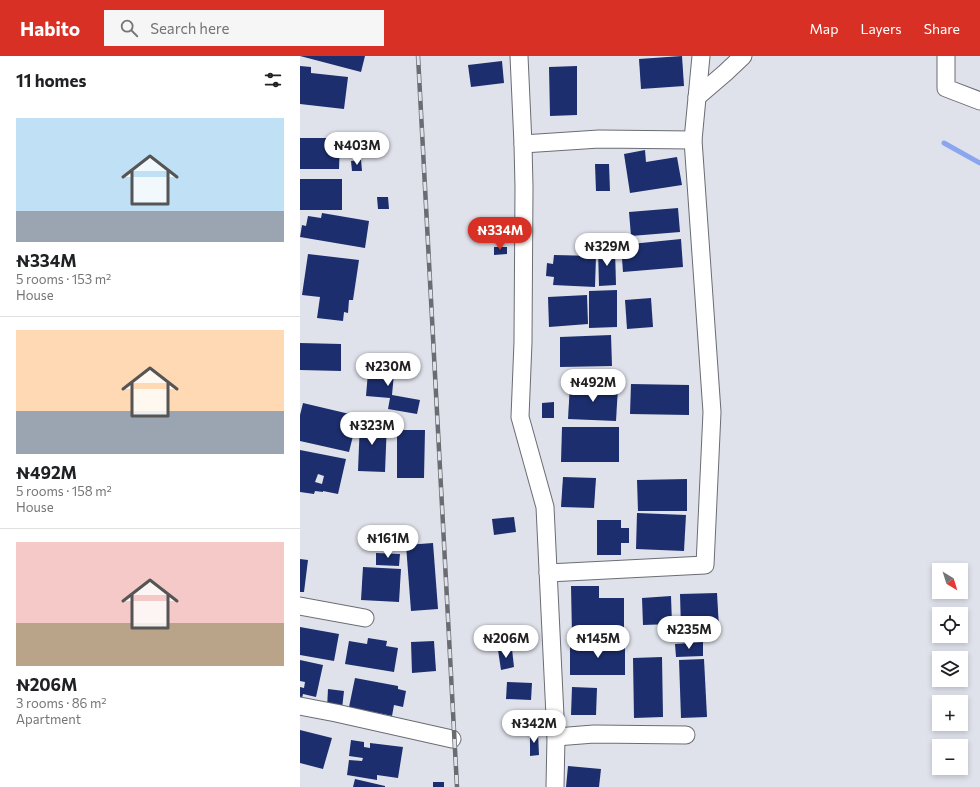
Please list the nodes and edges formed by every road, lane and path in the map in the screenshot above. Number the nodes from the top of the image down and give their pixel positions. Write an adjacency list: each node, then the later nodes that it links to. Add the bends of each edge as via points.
1 (519, 56): 8 (street)
2 (702, 56): 5 (street)
3 (743, 56): 5 (street)
4 (946, 56): 6 (street, via 946,88)
5 (697, 97): 7 (street)
6 (980, 101)
7 (693, 140): 8 (street, via 599,139); 9 (street, via 712,412 706,565)
8 (523, 144): 9 (street, via 523,342 520,417 545,507)
9 (548, 573): 14 (street)
10 (300, 606): 11 (street)
11 (365, 618)
12 (300, 706): 15 (street)
13 (686, 736): 14 (street, via 594,734)
14 (556, 738): 16 (street)
15 (452, 739)
16 (555, 787)

